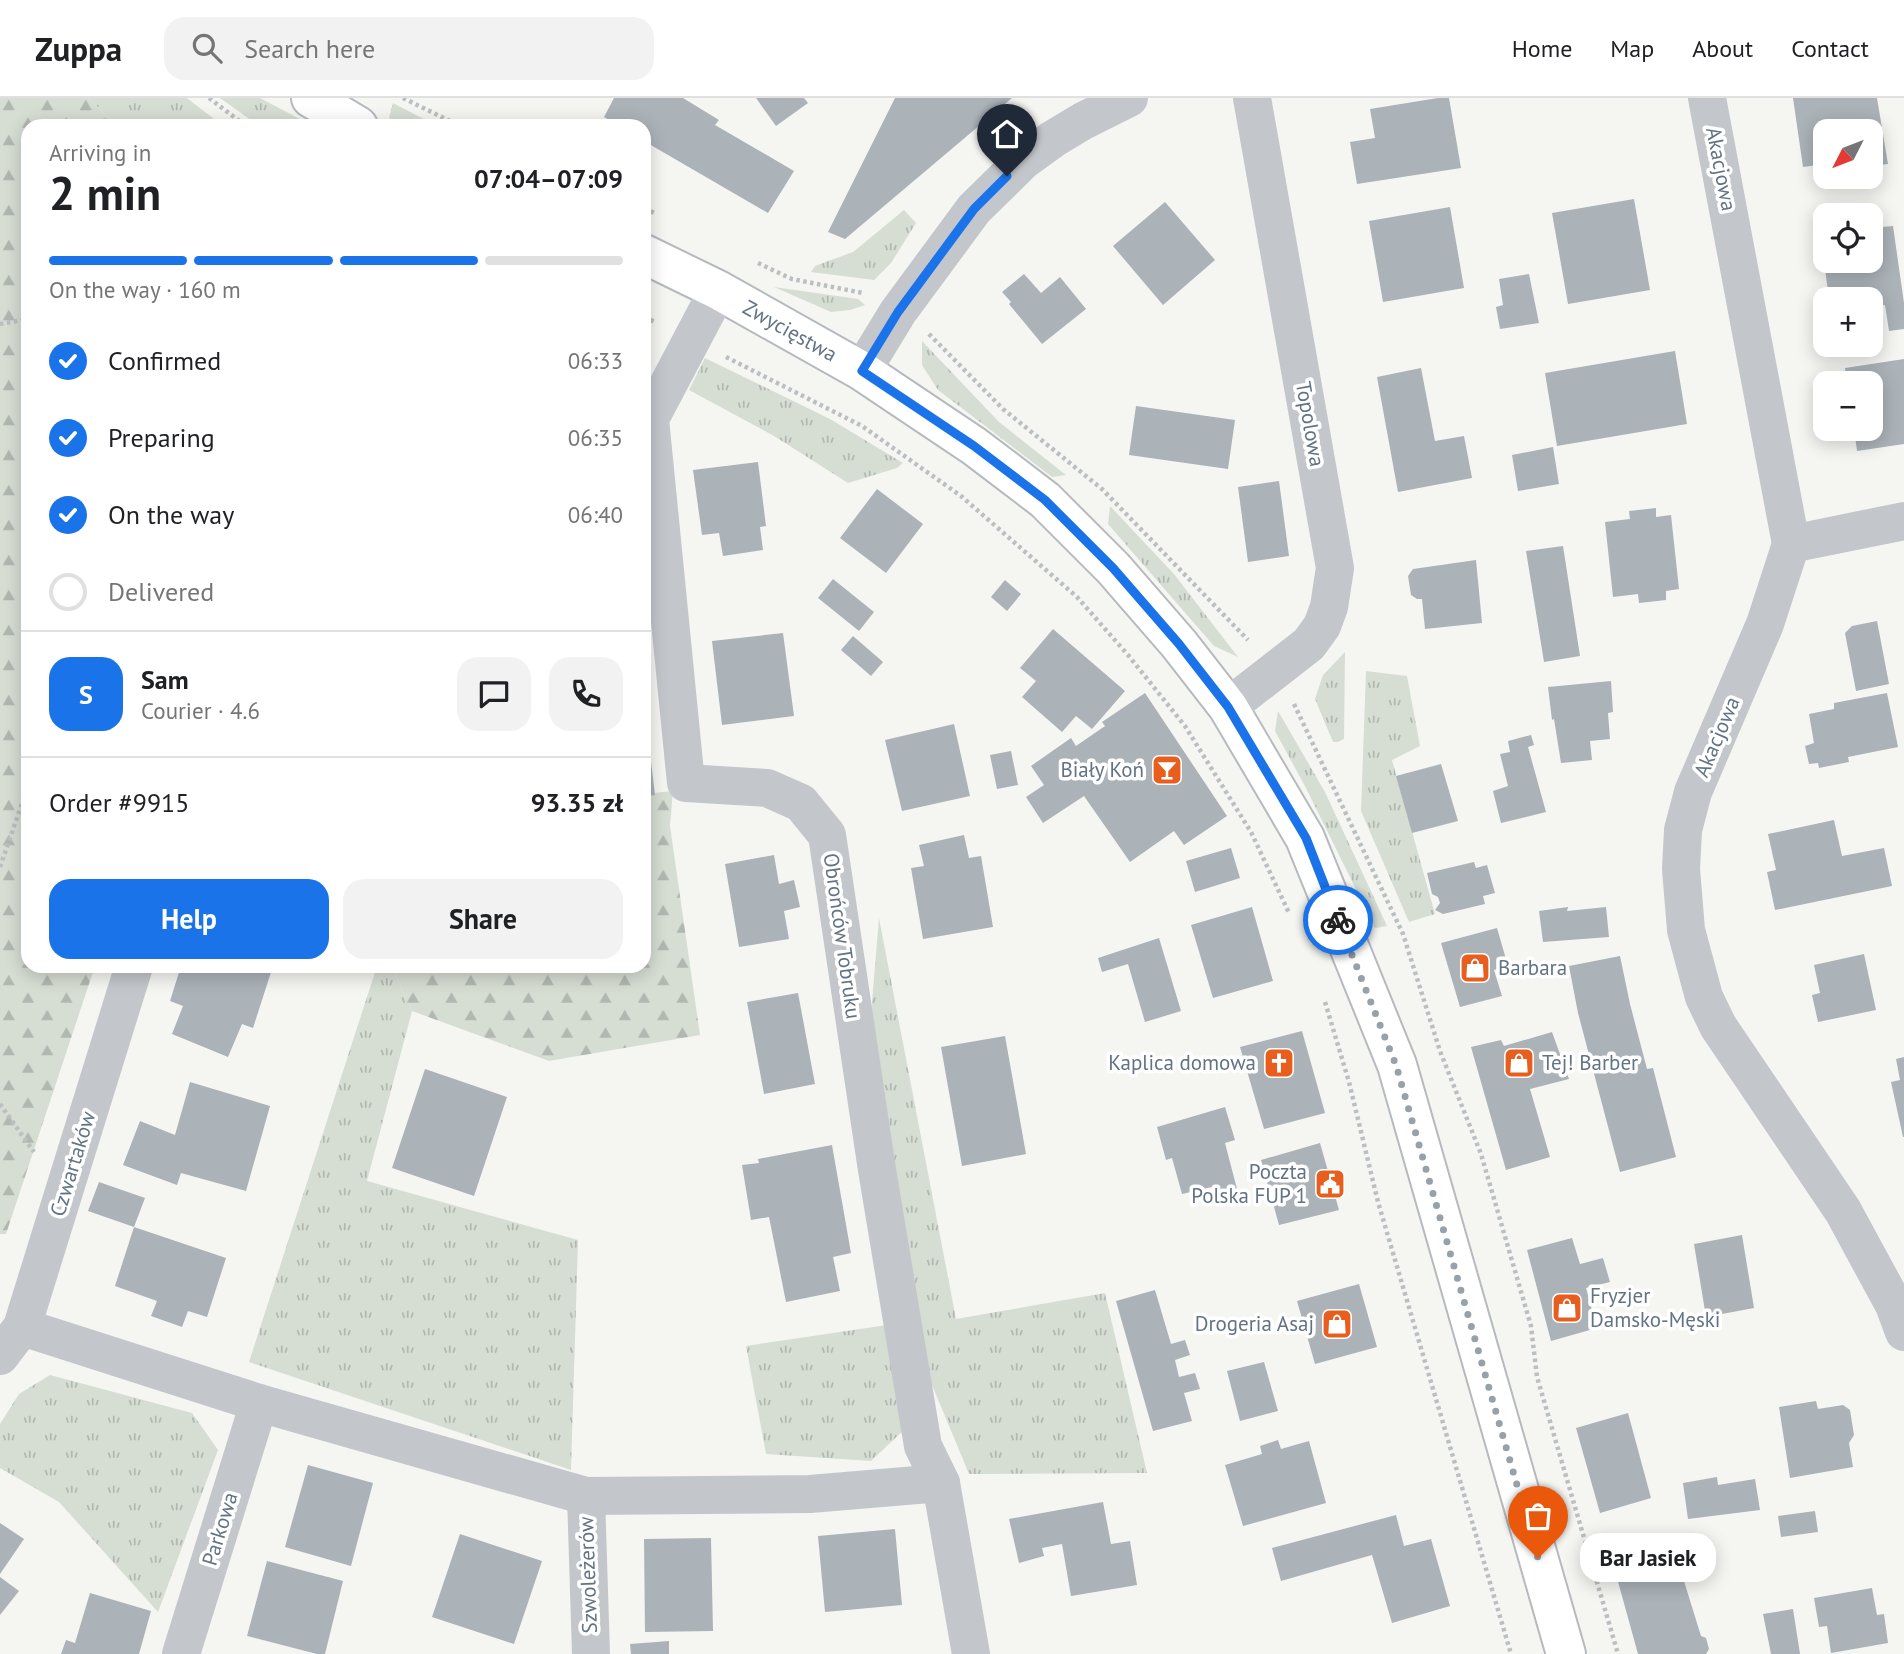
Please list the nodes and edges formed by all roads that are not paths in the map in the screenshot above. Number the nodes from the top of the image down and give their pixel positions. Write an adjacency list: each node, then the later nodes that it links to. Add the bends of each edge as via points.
1 (311, 98): 5 (main road)
2 (1129, 98): 8 (street, via 1043,146 974,209 898,312)
3 (1252, 98): 13 (street, Topolowa, via 1335,568 1322,626 1308,644)
4 (1707, 98): 12 (street, Akacjowa)
5 (346, 119)
6 (651, 257): 7 (main road, Zwycięstwa)
7 (718, 290): 8 (main road, Zwycięstwa); 9 (street, Obrońców Tobruku)
8 (862, 371): 13 (main road, Zwycięstwa, via 1045,500 1113,568)
9 (651, 417)
10 (651, 429): 18 (street, Obrońców Tobruku, via 686,783 767,788 801,803 827,835 923,1446)
11 (1904, 521): 12 (street)
12 (1791, 544): 15 (street, Akacjowa, via 1765,624 1690,804 1681,869 1686,930 1704,998 1718,1026 1843,1211)
13 (1228, 707): 23 (main road, Zwycięstwa, via 1306,838 1396,1065)
14 (132, 973): 16 (street, Czwartaków, via 64,1193)
15 (1904, 1332)
16 (11, 1341): 17 (street)
17 (259, 1403): 19 (street); 20 (street, Parkowa)
18 (942, 1483): 19 (street, via 810,1494); 22 (street, Obrońców Tobruku)
19 (586, 1496): 21 (street, Szwoleżerów)
20 (181, 1654)
21 (591, 1654)
22 (971, 1654)
23 (1566, 1654)

